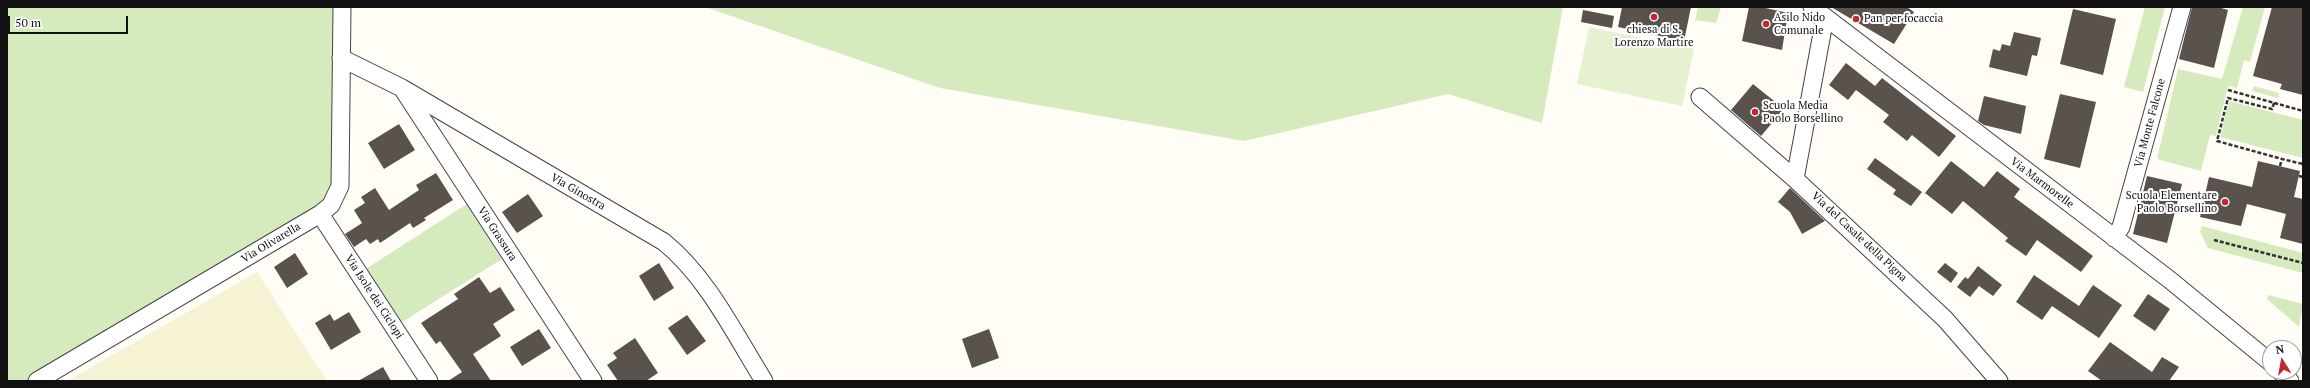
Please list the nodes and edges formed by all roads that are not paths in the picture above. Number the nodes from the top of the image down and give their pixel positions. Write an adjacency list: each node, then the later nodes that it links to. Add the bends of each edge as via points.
1 (342, 7): 4 (street, Via Olivarella)
2 (2182, 7): 9 (street, Via Monte Falcone, via 2121,227)
3 (1818, 12): 7 (street, via 1816,66); 9 (street, Via Marmorelle)
4 (341, 58): 5 (street, Via Ginostra); 8 (street, Via Olivarella, via 340,186 331,205)
5 (402, 88): 13 (street, Via Grassura); 14 (street, Via Ginostra, via 664,242 683,258 698,277)
6 (1700, 97): 7 (street, Via del Casale della Pigna)
7 (1795, 179): 15 (street, Via del Casale della Pigna, via 1946,319)
8 (320, 214): 11 (street, Via Olivarella); 12 (street, Via Isole dei Ciclopi)
9 (2114, 238): 10 (street, Via Marmorelle)
10 (2262, 355)
11 (37, 381)
12 (429, 381)
13 (593, 381)
14 (764, 381)
15 (1999, 381)

